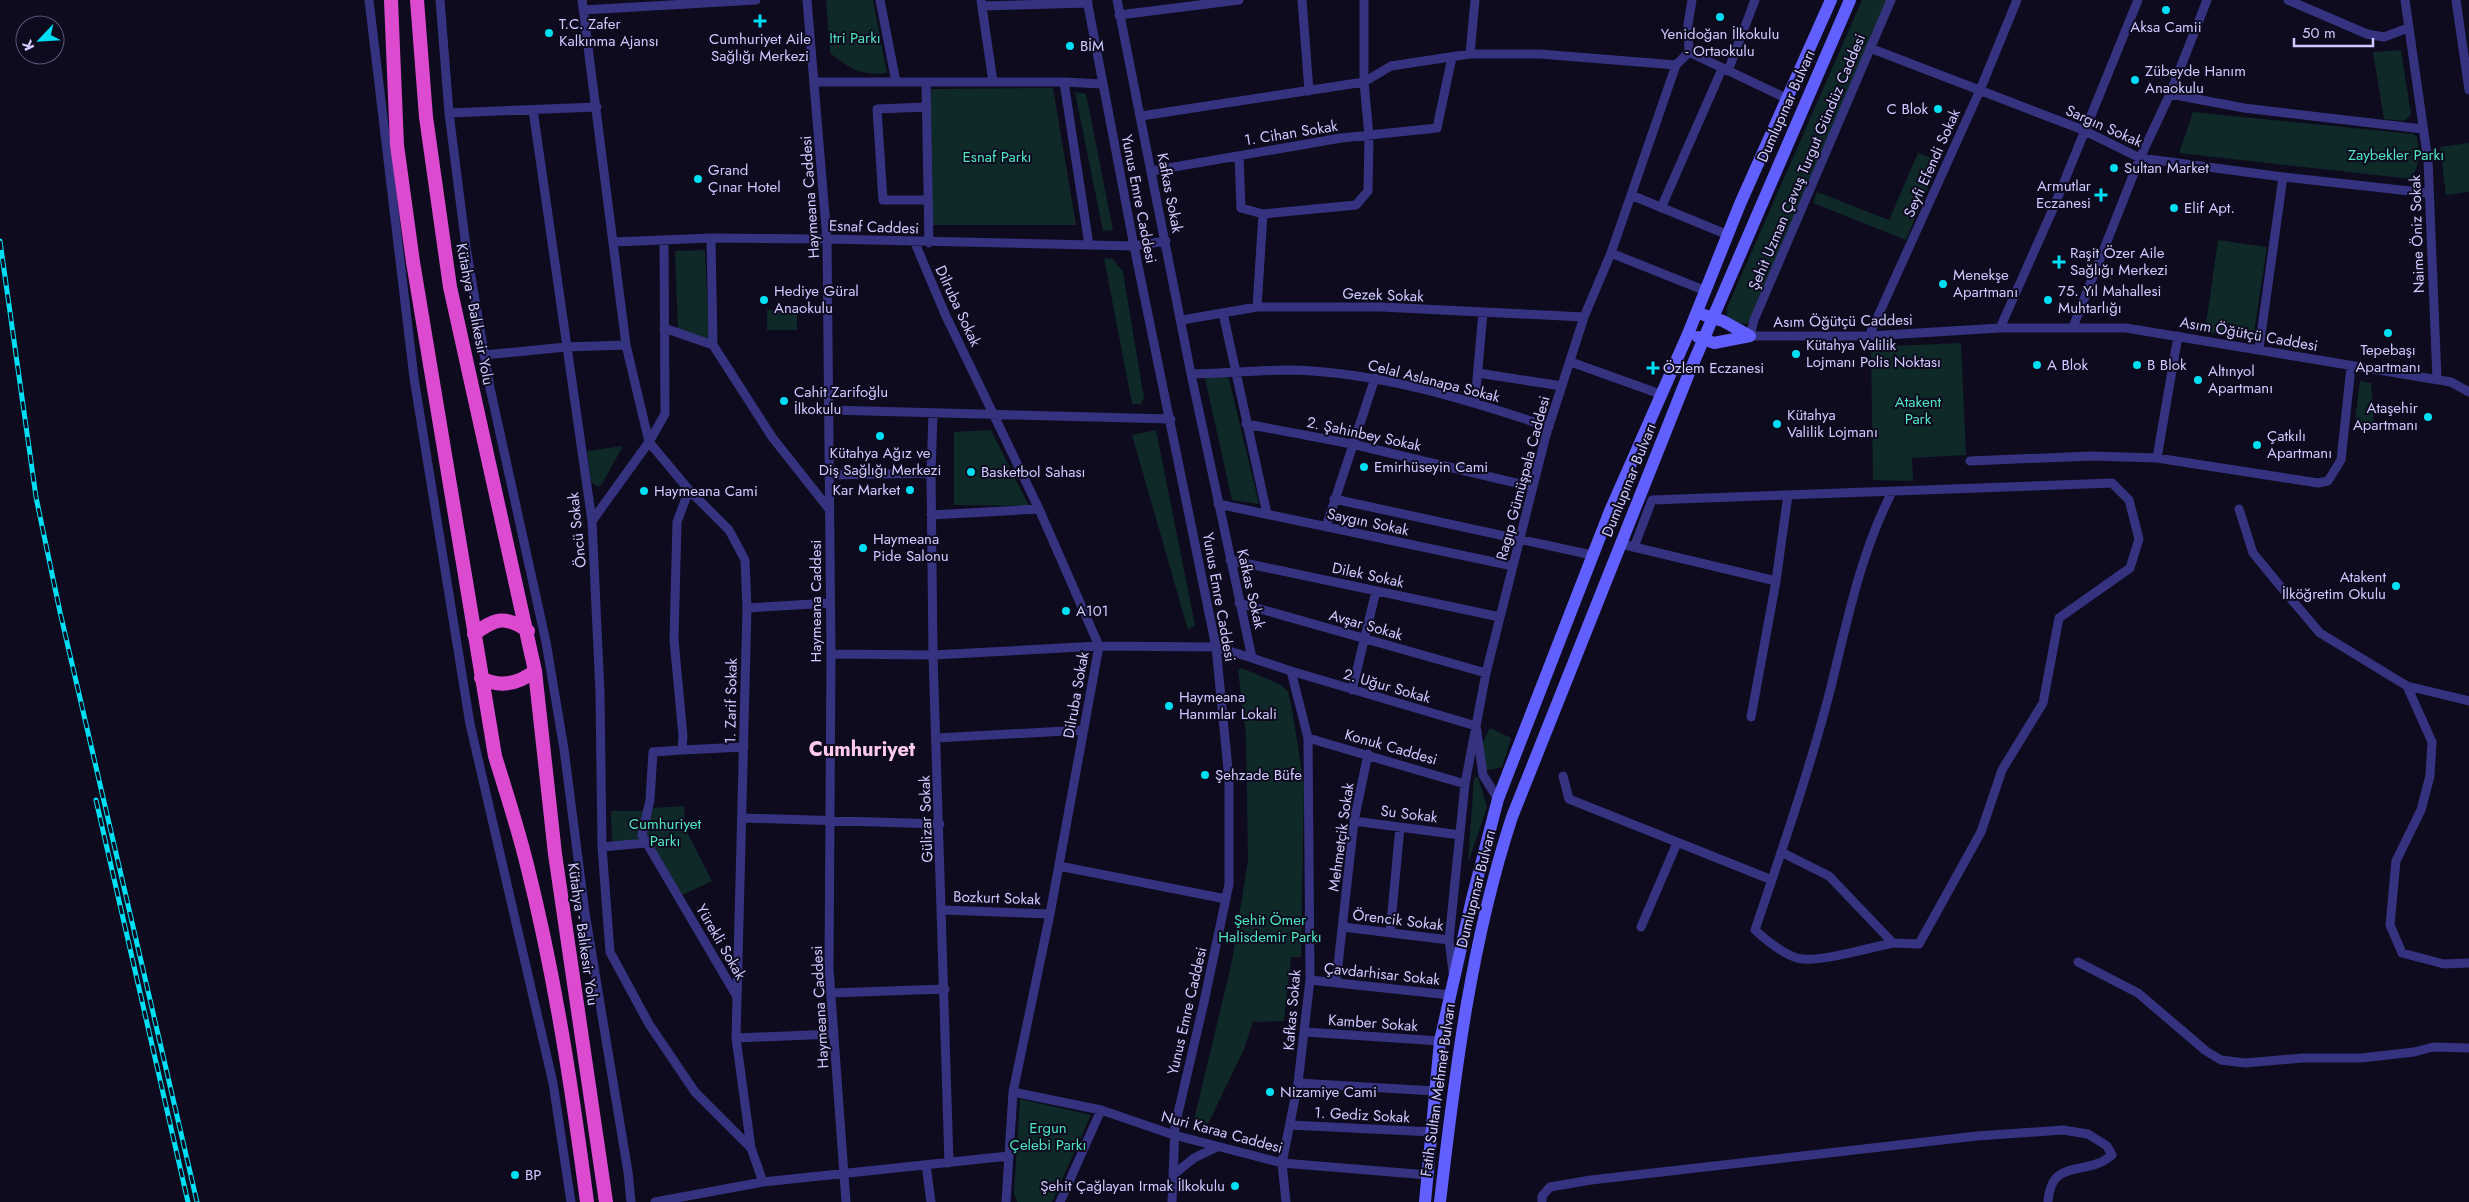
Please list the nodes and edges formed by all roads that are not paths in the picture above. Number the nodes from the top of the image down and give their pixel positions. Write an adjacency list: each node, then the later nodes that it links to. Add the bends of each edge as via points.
1 (369, 0): 223 (street, via 414,378 468,714 553,1083)
2 (391, 0): 146 (highway, via 398,145 413,262)
3 (417, 0): 145 (highway, Kütahya - Balıkesir Yolu, via 426,117 450,287)
4 (440, 0): 51 (street)
5 (582, 0): 27 (street)
6 (756, 0): 27 (street)
7 (807, 0): 36 (street, Haymeana Caddesi)
8 (880, 0): 37 (street)
9 (1117, 0): 28 (street, Kafkas Sokak)
10 (1239, 0): 28 (street)
11 (1302, 0): 45 (street)
12 (1364, 0): 41 (street)
13 (1475, 0): 32 (street)
14 (1692, 0): 31 (street, via 1688,24)
15 (1755, 0): 35 (street)
16 (1831, 0): 47 (main road, Dumlupınar Bulvarı)
17 (1850, 0): 81 (main road, Dumlupınar Bulvarı)
18 (1891, 0): 30 (street, Şehit Uzman Çavuş Turgut Gündüz Caddesi)
19 (2017, 0): 43 (street, Seyfi Efendi Sokak)
20 (2138, 0): 54 (street)
21 (2207, 0): 46 (street)
22 (2288, 0): 29 (street, via 2367,34 2384,37)
23 (2405, 0): 29 (street, Naime Öniz Sokak)
24 (2456, 0): 44 (street)
25 (1088, 1): 26 (street); 42 (street, Yunus Emre Caddesi)
26 (982, 3): 39 (street)
27 (583, 10): 48 (street)
28 (1119, 15): 52 (street, Kafkas Sokak)
29 (2408, 28): 53 (street, Naime Öniz Sokak)
30 (1870, 48): 43 (street, Sargın Sokak); 88 (street, Şehit Uzman Çavuş Turgut Gündüz Caddesi)
31 (1689, 52): 34 (street, Ragıp Gümüşpala Caddesi); 35 (street)
32 (1470, 54): 33 (street); 34 (street, via 1540,54)
33 (1452, 57): 41 (street, via 1391,66); 55 (street, 1. Cihan Sokak, via 1437,128)
34 (1676, 65): 61 (street, Ragıp Gümüşpala Caddesi)
35 (1725, 70): 47 (street); 63 (street)
36 (814, 82): 37 (street); 67 (street, Haymeana Caddesi)
37 (896, 82): 38 (street)
38 (926, 82): 39 (street); 49 (street)
39 (993, 82): 40 (street)
40 (1064, 82): 42 (street); 73 (street)
41 (1364, 82): 45 (street); 55 (street)
42 (1102, 84): 74 (street, Yunus Emre Caddesi)
43 (1980, 90): 54 (street, Sargın Sokak); 89 (street, Seyfi Efendi Sokak)
44 (2469, 90)
45 (1309, 91): 52 (street)
46 (2170, 94): 53 (street, via 2244,108); 57 (street)
47 (1788, 99): 65 (main road, Dumlupınar Bulvarı)
48 (597, 107): 50 (street); 70 (street)
49 (927, 107): 62 (street); 62 (street, via 877,109 883,200)
50 (533, 110): 51 (street); 94 (street, Öncü Sokak)
51 (449, 112): 96 (street)
52 (1141, 116): 58 (street, Kafkas Sokak)
53 (2423, 129): 60 (street, Naime Öniz Sokak)
54 (2083, 130): 57 (street, Sargın Sokak); 86 (street, via 2053,209)
55 (1370, 136): 56 (street, 1. Cihan Sokak); 64 (street, via 1368,191 1356,205)
56 (1239, 156): 58 (street, 1. Cihan Sokak); 64 (street, via 1241,208)
57 (2140, 158): 59 (street, Sargın Sokak); 84 (street)
58 (1151, 171): 69 (street, Kafkas Sokak)
59 (2284, 178): 60 (street, Sargın Sokak); 95 (street)
60 (2428, 193): 103 (street, Naime Öniz Sokak)
61 (1631, 195): 63 (street); 75 (street, Ragıp Gümüşpala Caddesi)
62 (928, 200): 72 (street)
63 (1661, 208): 65 (street)
64 (1263, 214): 77 (street)
65 (1728, 235): 76 (main road, Dumlupınar Bulvarı)
66 (711, 238): 67 (street, Esnaf Caddesi); 68 (street, Esnaf Caddesi); 93 (street)
67 (827, 239): 71 (street, Esnaf Caddesi); 108 (street, Haymeana Caddesi)
68 (664, 240): 70 (street, Esnaf Caddesi); 85 (street)
69 (1166, 241): 74 (street, Esnaf Caddesi); 83 (street, Kafkas Sokak)
70 (614, 242): 92 (street)
71 (915, 243): 72 (street, Esnaf Caddesi); 110 (street, Dilruba Sokak, via 945,314)
72 (929, 243): 73 (street, Esnaf Caddesi)
73 (1090, 245): 74 (street, Esnaf Caddesi)
74 (1134, 246): 111 (street, Yunus Emre Caddesi)
75 (1611, 253): 76 (street); 82 (street, Ragıp Gümüşpala Caddesi)
76 (1706, 291): 79 (main road, Dumlupınar Bulvarı)
77 (1257, 307): 78 (street, Gezek Sokak, via 1382,307); 80 (street, Gezek Sokak)
78 (1484, 312): 82 (street, Gezek Sokak); 99 (street)
79 (1696, 312): 81 (main road); 87 (main road, Dumlupınar Bulvarı)
80 (1223, 313): 83 (street, Gezek Sokak); 100 (street)
81 (1712, 317): 88 (main road); 91 (main road, Dumlupınar Bulvarı)
82 (1584, 318): 97 (street, Ragıp Gümüşpala Caddesi)
83 (1182, 320): 101 (street, Kafkas Sokak)
84 (2073, 327): 86 (street, Asım Öğütçü Caddesi); 90 (street, Asım Öğütçü Caddesi, via 2126,328)
85 (664, 328): 93 (street); 114 (street, via 665,414)
86 (2000, 328): 89 (street, Asım Öğütçü Caddesi)
87 (1688, 334): 91 (main road); 106 (main road, Dumlupınar Bulvarı)
88 (1750, 336): 89 (street, Asım Öğütçü Caddesi); 91 (main road, via 1714,343)
89 (1869, 336)
90 (2178, 336): 95 (street, Asım Öğütçü Caddesi); 116 (street)
91 (1704, 340): 134 (main road, Dumlupınar Bulvarı)
92 (626, 345): 94 (street); 114 (street)
93 (713, 345): 128 (street, via 772,437)
94 (566, 347): 96 (street); 131 (street, Öncü Sokak)
95 (2259, 349): 98 (street, Asım Öğütçü Caddesi)
96 (484, 355): 226 (street, via 546,642)
97 (1571, 362): 104 (street, Ragıp Gümüşpala Caddesi); 106 (street)
98 (2351, 366): 103 (street, Asım Öğütçü Caddesi); 116 (street, via 2341,460 2328,481 2318,483)
99 (1478, 372): 104 (street); 107 (street)
100 (1236, 373): 101 (street, Celal Aslanapa Sokak); 102 (street, Celal Aslanapa Sokak, via 1294,370); 112 (street)
101 (1191, 374): 125 (street, Kafkas Sokak)
102 (1375, 378): 107 (street, Celal Aslanapa Sokak); 115 (street)
103 (2437, 379): 105 (street, Asım Öğütçü Caddesi)
104 (1562, 386): 113 (street, Ragıp Gümüşpala Caddesi)
105 (2469, 392)
106 (1660, 394): 136 (main road, Dumlupınar Bulvarı)
107 (1475, 402): 113 (street, Celal Aslanapa Sokak)
108 (829, 410): 109 (street); 119 (street, Haymeana Caddesi)
109 (933, 414): 110 (street); 118 (street, Gülizar Sokak)
110 (994, 414): 111 (street); 126 (street, Dilruba Sokak)
111 (1171, 418): 149 (street, Yunus Emre Caddesi)
112 (1246, 424): 115 (street, 2. Şahinbey Sokak); 129 (street)
113 (1549, 427): 120 (street, Ragıp Gümüşpala Caddesi)
114 (649, 442): 121 (street, 1. Zarif Sokak); 131 (street)
115 (1352, 444): 120 (street, 2. Şahinbey Sokak); 124 (street)
116 (2157, 458): 117 (street, via 2092,456)
117 (1970, 461)
118 (931, 473): 119 (street); 130 (street, Gülizar Sokak)
119 (829, 475): 128 (street, Haymeana Caddesi)
120 (1533, 487): 133 (street, Ragıp Gümüşpala Caddesi)
121 (689, 490): 143 (street, 1. Zarif Sokak, via 729,530 745,560); 166 (street, via 677,522 674,640)
122 (1892, 492): 123 (street); 180 (street, via 1879,516 1864,558); 190 (street, via 2112,483 2129,500 2139,539 2130,568 2059,618 2043,703 2002,770 1982,832 1919,944)
123 (1788, 495): 135 (street, via 1652,500); 139 (street)
124 (1334, 499): 132 (street); 133 (street)
125 (1218, 504): 129 (street, Saygın Sokak); 137 (street, Kafkas Sokak)
126 (1039, 509): 130 (street); 148 (street, Dilruba Sokak)
127 (2239, 509): 157 (street, via 2253,553 2320,633)
128 (829, 510): 141 (street, Haymeana Caddesi)
129 (1267, 514): 132 (street, Saygın Sokak)
130 (931, 515): 151 (street, Gülizar Sokak)
131 (592, 521): 179 (street, Öncü Sokak, via 600,693)
132 (1326, 527): 138 (street, Saygın Sokak)
133 (1521, 540): 136 (street); 138 (street, Ragıp Gümüşpala Caddesi)
134 (1621, 544): 135 (street); 196 (main road, Dumlupınar Bulvarı, via 1512,817 1496,866)
135 (1634, 547): 139 (street)
136 (1592, 555): 170 (main road, Dumlupınar Bulvarı)
137 (1230, 560): 140 (street, Dilek Sokak); 142 (street, Kafkas Sokak)
138 (1513, 566): 144 (street, Ragıp Gümüşpala Caddesi)
139 (1776, 581): 160 (street)
140 (1376, 591): 144 (street, Dilek Sokak); 147 (street)
141 (830, 603): 143 (street); 150 (street, Haymeana Caddesi)
142 (1239, 603): 147 (street, Avşar Sokak); 152 (street, Kafkas Sokak)
143 (747, 608): 165 (street, 1. Zarif Sokak)
144 (1500, 617): 155 (street, Ragıp Gümüşpala Caddesi)
145 (528, 631): 146 (highway, via 505,619 493,622); 153 (highway, Kütahya - Balıkesir Yolu)
146 (474, 634): 156 (highway)
147 (1364, 639): 155 (street, Avşar Sokak); 158 (street)
148 (1099, 646): 149 (street); 151 (street); 162 (street, Dilruba Sokak)
149 (1216, 647): 152 (street); 183 (street, Yunus Emre Caddesi, via 1229,779)
150 (831, 654): 151 (street); 172 (street, Haymeana Caddesi)
151 (933, 655): 163 (street, Gülizar Sokak)
152 (1252, 658): 154 (street)
153 (535, 670): 156 (highway, via 508,684); 225 (highway, Kütahya - Balıkesir Yolu, via 555,854)
154 (1291, 671): 158 (street, 2. Uğur Sokak); 164 (street, Kafkas Sokak)
155 (1486, 673): 161 (street, Ragıp Gümüşpala Caddesi)
156 (481, 678): 224 (highway, via 495,756 538,912 571,1084)
157 (2407, 686): 159 (street); 192 (street, via 2432,742 2430,776 2421,810 2396,861 2390,925 2402,953 2444,964)
158 (1352, 690): 161 (street, 2. Uğur Sokak)
159 (2469, 701)
160 (1751, 717)
161 (1476, 726): 169 (street, Ragıp Gümüşpala Caddesi); 170 (street, via 1483,774)
162 (1084, 730): 163 (street); 181 (street, Dilruba Sokak)
163 (936, 738): 174 (street, Gülizar Sokak)
164 (1308, 738): 167 (street, Konuk Caddesi); 193 (street, Kafkas Sokak)
165 (744, 747): 166 (street); 171 (street, 1. Zarif Sokak)
166 (682, 750): 177 (street, via 653,752 650,800 642,835)
167 (1368, 754): 169 (street, Konuk Caddesi); 173 (street, Mehmetçik Sokak)
168 (1563, 776): 178 (street, via 1569,799)
169 (1465, 784): 176 (street, Ragıp Gümüşpala Caddesi)
170 (1498, 799): 194 (main road, Dumlupınar Bulvarı)
171 (742, 818): 172 (street); 199 (street, 1. Zarif Sokak)
172 (830, 821): 174 (street); 198 (street, Haymeana Caddesi)
173 (1354, 821): 175 (street, Su Sokak); 186 (street, Mehmetçik Sokak)
174 (940, 824): 184 (street, Gülizar Sokak)
175 (1400, 827): 176 (street, Su Sokak); 188 (street)
176 (1460, 835): 189 (street, Ragıp Gümüşpala Caddesi)
177 (645, 843): 179 (street); 199 (street, Yürekli Sokak)
178 (1677, 843): 182 (street); 187 (street)
179 (602, 847): 214 (street, Öncü Sokak, via 610,952 649,1024 695,1092)
180 (1781, 852): 182 (street); 190 (street, via 1829,876)
181 (1059, 866): 183 (street); 185 (street, Dilruba Sokak)
182 (1772, 880): 190 (street, via 1755,930 1798,959 1825,958)
183 (1226, 899): 212 (street, Yunus Emre Caddesi)
184 (943, 910): 185 (street, Bozkurt Sokak); 197 (street, Gülizar Sokak)
185 (1050, 914): 208 (street, Dilruba Sokak)
186 (1343, 927): 188 (street, Örencik Sokak); 195 (street, Mehmetçik Sokak)
187 (1641, 927)
188 (1390, 933): 189 (street, Örencik Sokak)
189 (1449, 940): 194 (street, Ragıp Gümüşpala Caddesi)
190 (1893, 943)
191 (2078, 962): 205 (street, via 2138,993 2221,1060 2244,1063 2361,1058 2433,1047)
192 (2469, 963)
193 (1310, 980): 195 (street, Çavdarhisar Sokak); 201 (street, Kafkas Sokak)
194 (1455, 982): 200 (main road, Fatih Sultan Mehmet Bulvarı)
195 (1336, 983): 200 (street, Çavdarhisar Sokak)
196 (1470, 983): 235 (main road, Fatih Sultan Mehmet Bulvarı)
197 (945, 989): 198 (street); 216 (street, Gülizar Sokak)
198 (831, 993): 202 (street, Haymeana Caddesi)
199 (736, 995): 203 (street, Yürekli Sokak)
200 (1450, 995): 204 (main road, Fatih Sultan Mehmet Bulvarı)
201 (1305, 1032): 204 (street, Kamber Sokak); 206 (street, Kafkas Sokak)
202 (834, 1034): 203 (street); 219 (street, Haymeana Caddesi)
203 (736, 1038): 214 (street, Yürekli Sokak)
204 (1440, 1041): 207 (main road, Fatih Sultan Mehmet Bulvarı)
205 (2469, 1048)
206 (1298, 1083): 207 (street); 210 (street, Kafkas Sokak)
207 (1435, 1091): 211 (main road, Fatih Sultan Mehmet Bulvarı)
208 (1013, 1092): 209 (street, Nuri Karaa Caddesi); 215 (street, Dilruba Sokak)
209 (1100, 1110): 212 (street, Nuri Karaa Caddesi); 231 (street)
210 (1290, 1125): 211 (street, 1. Gediz Sokak); 217 (street, Kafkas Sokak)
211 (1433, 1132): 221 (main road, Fatih Sultan Mehmet Bulvarı)
212 (1174, 1135): 213 (street, Nuri Karaa Caddesi); 220 (street, Yunus Emre Caddesi)
213 (1216, 1147): 217 (street, Nuri Karaa Caddesi); 220 (street, via 1194,1158)
214 (751, 1148): 222 (street, Yürekli Sokak)
215 (1009, 1156): 216 (street); 230 (street, Dilruba Sokak)
216 (949, 1163): 218 (street)
217 (1282, 1163): 221 (street, Nuri Karaa Caddesi); 233 (street, Kafkas Sokak)
218 (926, 1165): 219 (street); 229 (street)
219 (845, 1174): 222 (street); 228 (street, Haymeana Caddesi)
220 (1172, 1175): 232 (street, Yunus Emre Caddesi)
221 (1428, 1175): 234 (main road, Fatih Sultan Mehmet Bulvarı)
222 (763, 1182): 227 (street)
223 (571, 1202)
224 (587, 1202)
225 (606, 1202)
226 (631, 1202)
227 (655, 1202)
228 (846, 1202)
229 (931, 1202)
230 (1006, 1202)
231 (1060, 1202)
232 (1172, 1202)
233 (1286, 1202)
234 (1425, 1202)
235 (1440, 1202)
236 (1542, 1202): 237 (street, via 1542,1196 1550,1187 1591,1180 1977,1136 2063,1130 2088,1134 2107,1146 2112,1155 2099,1163 2070,1168 2055,1178)
237 (2048, 1202)

